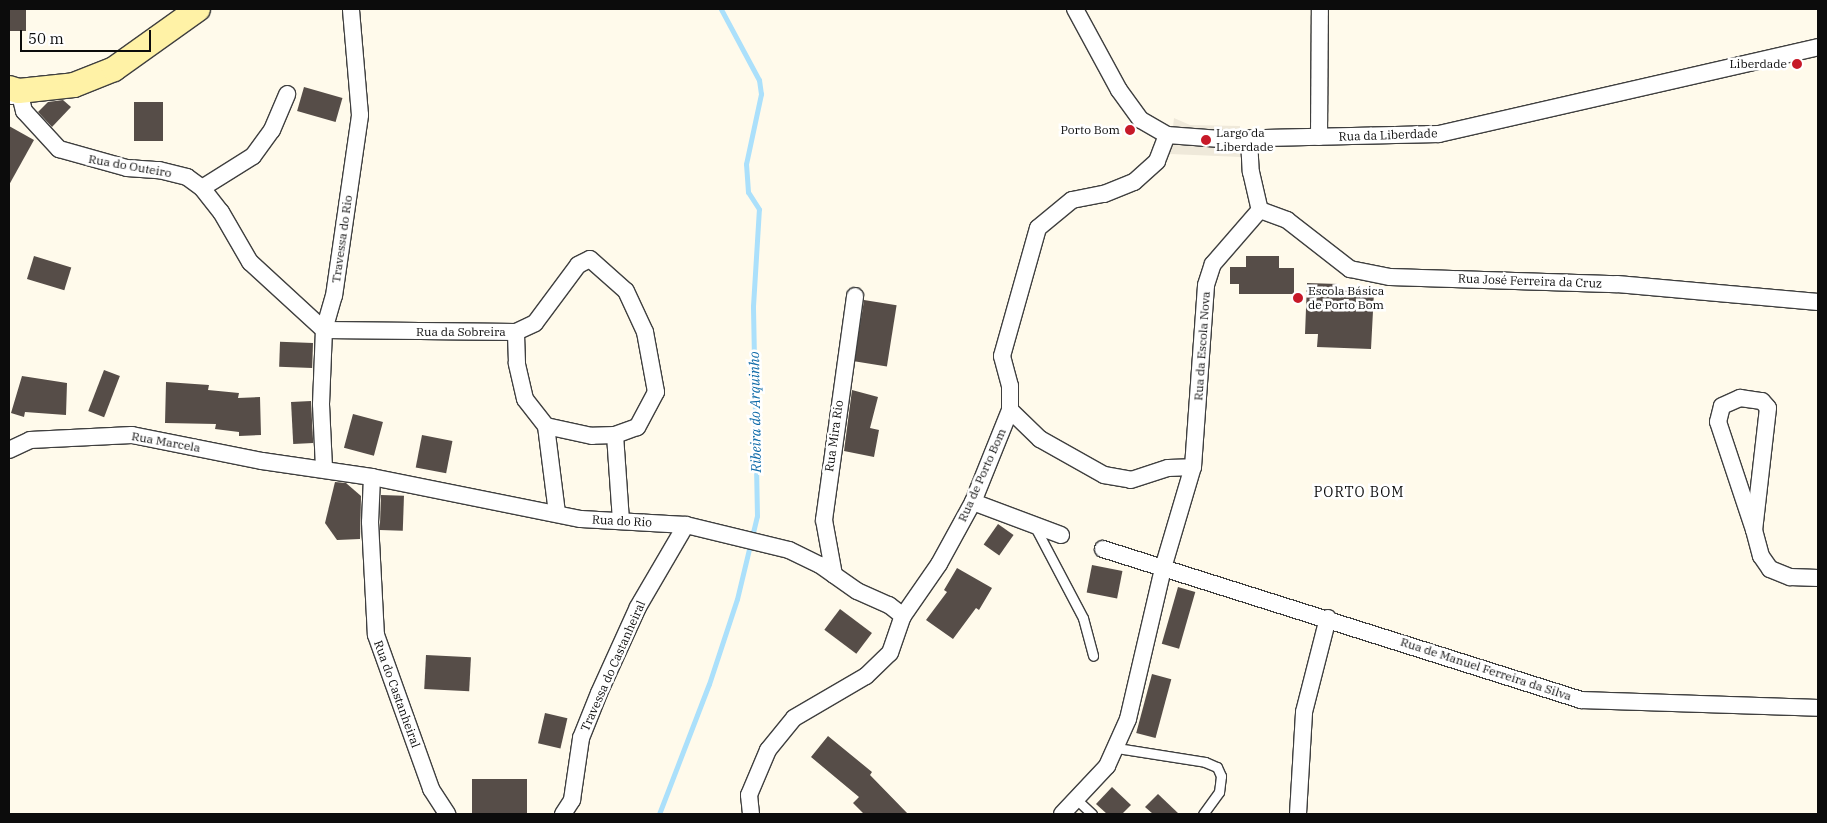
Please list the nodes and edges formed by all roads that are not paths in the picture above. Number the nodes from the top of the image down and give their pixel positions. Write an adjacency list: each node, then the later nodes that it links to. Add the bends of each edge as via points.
1 (198, 9): 6 (street, via 114,69 74,85)
2 (351, 9): 15 (street, Travessa do Rio, via 360,115 334,296)
3 (1075, 9): 8 (street, Rua da Liberdade, via 1119,90 1141,120)
4 (1320, 9): 9 (street)
5 (1818, 47): 9 (street, Rua da Liberdade, via 1439,134)
6 (12, 92): 11 (street, Rua do Outeiro, via 24,111 59,149 127,168 159,170 187,177)
7 (287, 94): 11 (street, via 272,130 254,156 235,171)
8 (1167, 135): 10 (street, Rua da Liberdade); 17 (street, Rua de Porto Bom, via 1157,161 1134,182 1104,194 1072,200 1038,228 1002,356 1010,386)
9 (1319, 137): 10 (street, Rua da Liberdade)
10 (1249, 139): 12 (street, via 1251,172)
11 (202, 188): 15 (street, Rua do Outeiro, via 221,212 250,262)
12 (1260, 210): 14 (street, Rua José Ferreira da Cruz, via 1288,220 1350,269 1390,276 1617,284); 21 (street, Rua da Escola Nova, via 1213,264 1206,285)
13 (855, 296): 33 (street, Rua Mira Rio, via 824,520)
14 (1818, 302)
15 (324, 330): 16 (street, Rua da Sobreira); 22 (street, Travessa do Rio, via 321,404)
16 (516, 332): 18 (street, Rua da Sobreira, via 517,363 525,399); 19 (street, via 535,323 578,265 590,259 626,291 645,332 656,392 638,428)
17 (1010, 410): 21 (street, via 1040,439 1104,476 1131,480 1168,468); 24 (street, Rua de Porto Bom)
18 (546, 426): 19 (street, via 592,436); 25 (street)
19 (615, 435): 26 (street)
20 (9, 450): 22 (street, Rua Marcela, via 30,440 132,434 262,461)
21 (1192, 467): 32 (street, Rua da Escola Nova)
22 (324, 468): 23 (street, Rua do Rio)
23 (372, 477): 25 (street, Rua do Rio); 41 (street, Rua do Castanheiral, via 370,522 376,635 431,789)
24 (973, 502): 28 (street); 35 (street, Rua de Porto Bom, via 939,564)
25 (557, 513): 26 (street, Rua do Rio, via 581,519)
26 (621, 520): 27 (street, Rua do Rio)
27 (686, 525): 33 (street, Rua do Rio, via 789,550); 42 (street, Travessa do Castanheiral, via 638,607 599,693 581,738 572,800)
28 (1034, 525): 30 (street); 37 (lane, via 1083,618)
29 (1754, 530): 29 (street, via 1768,408 1762,401 1740,398 1722,406 1718,422); 34 (street, via 1761,556 1770,569 1790,577)
30 (1061, 536)
31 (1103, 549): 32 (street, Rua de Manuel Ferreira da Silva)
32 (1163, 568): 36 (street, Rua de Manuel Ferreira da Silva); 39 (street, via 1128,720)
33 (834, 575): 35 (street, Rua do Rio)
34 (1818, 578)
35 (903, 616): 43 (street, Rua de Porto Bom, via 890,653 866,676 794,718 768,750 749,795)
36 (1328, 618): 38 (street, Rua de Manuel Ferreira da Silva, via 1581,700); 47 (street, via 1304,712)
37 (1093, 656)
38 (1818, 708)
39 (1117, 748): 40 (street, via 1107,766); 46 (lane, via 1205,762 1217,768 1221,776 1219,792)
40 (1076, 799): 44 (street); 45 (lane)
41 (447, 814)
42 (562, 814)
43 (751, 814)
44 (1062, 814)
45 (1092, 814)
46 (1203, 814)
47 (1298, 814)

